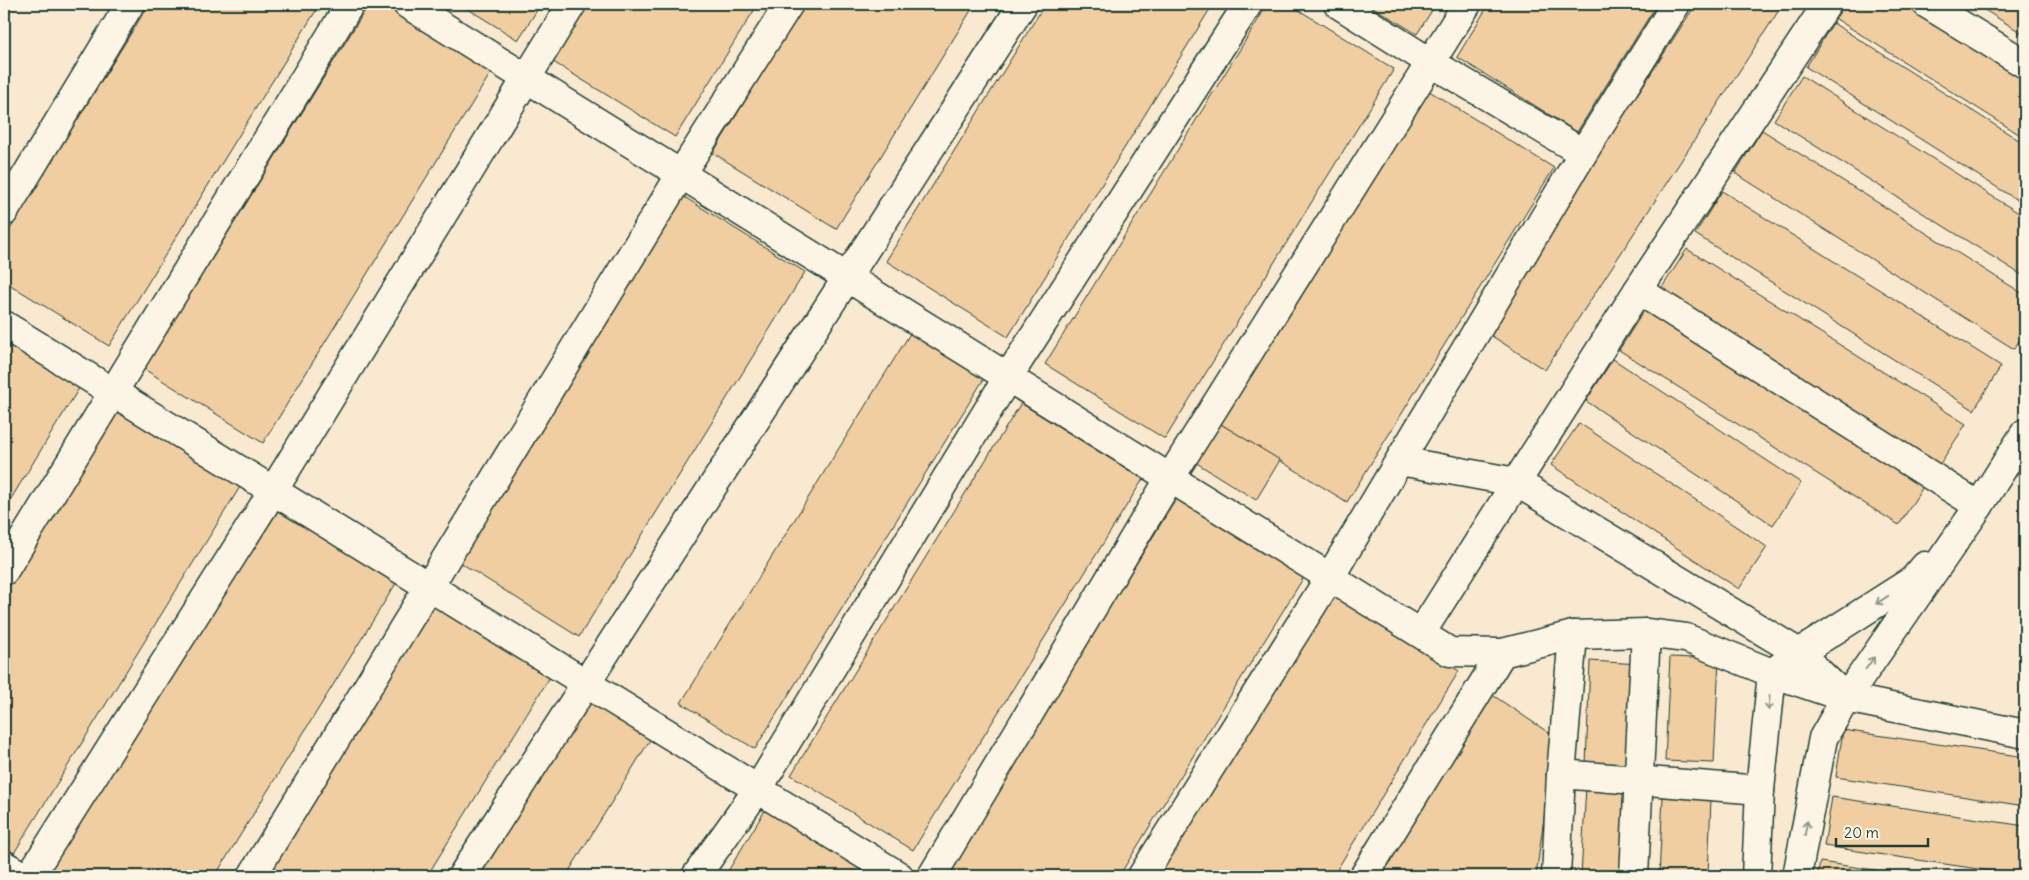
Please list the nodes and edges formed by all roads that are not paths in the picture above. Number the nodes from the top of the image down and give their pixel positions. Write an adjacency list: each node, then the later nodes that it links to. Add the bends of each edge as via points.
1 (130, 4): 18 (street)
2 (350, 4): 23 (street)
3 (407, 4): 15 (street)
4 (572, 4): 15 (street)
5 (789, 4): 17 (street)
6 (1022, 4): 19 (street)
7 (1248, 4): 22 (street)
8 (1338, 4): 13 (street)
9 (1467, 4): 13 (street)
10 (1676, 4): 16 (street)
11 (1827, 4): 20 (street)
12 (1928, 4): 14 (street)
13 (1430, 62): 16 (street); 26 (street)
14 (2025, 64)
15 (525, 77): 17 (street); 28 (street)
16 (1583, 153): 25 (street)
17 (681, 174): 19 (street); 32 (street)
18 (4, 212)
19 (846, 276): 22 (street); 39 (street)
20 (1638, 290): 27 (street); 29 (street)
21 (4, 326): 23 (street)
22 (1008, 377): 26 (street); 44 (street)
23 (113, 393): 28 (street); 30 (street)
24 (2025, 433): 29 (street)
25 (1400, 461): 27 (street); 31 (street)
26 (1170, 478): 31 (street); 53 (street)
27 (1516, 482): 33 (street); 37 (street)
28 (273, 491): 32 (street); 48 (street)
29 (1979, 506): 37 (street, one-way to 37, via 1913,580); 40 (street, one-way to 29)
30 (4, 571)
31 (1330, 577): 33 (street); 54 (street)
32 (428, 586): 39 (street); 49 (street)
33 (1421, 633): 36 (street, via 1450,652)
34 (1646, 634): 35 (street); 38 (street, via 1686,638); 43 (street)
35 (1573, 635): 36 (street); 42 (street)
36 (1502, 653): 55 (street)
37 (1799, 653): 38 (street); 40 (street)
38 (1772, 672): 40 (street); 45 (street, one-way to 45)
39 (585, 683): 44 (street); 50 (street)
40 (1846, 698): 41 (street); 59 (street, one-way to 40, via 1822,738)
41 (2025, 734)
42 (1561, 774): 43 (street); 56 (street)
43 (1640, 780): 45 (street); 57 (street)
44 (758, 789): 51 (street); 52 (street)
45 (1760, 790): 58 (street)
46 (4, 865): 47 (street)
47 (23, 876)
48 (30, 876)
49 (252, 876)
50 (462, 876)
51 (696, 876)
52 (899, 876)
53 (932, 876)
54 (1142, 876)
55 (1364, 876)
56 (1556, 876)
57 (1634, 876)
58 (1756, 876)
59 (1797, 876)

